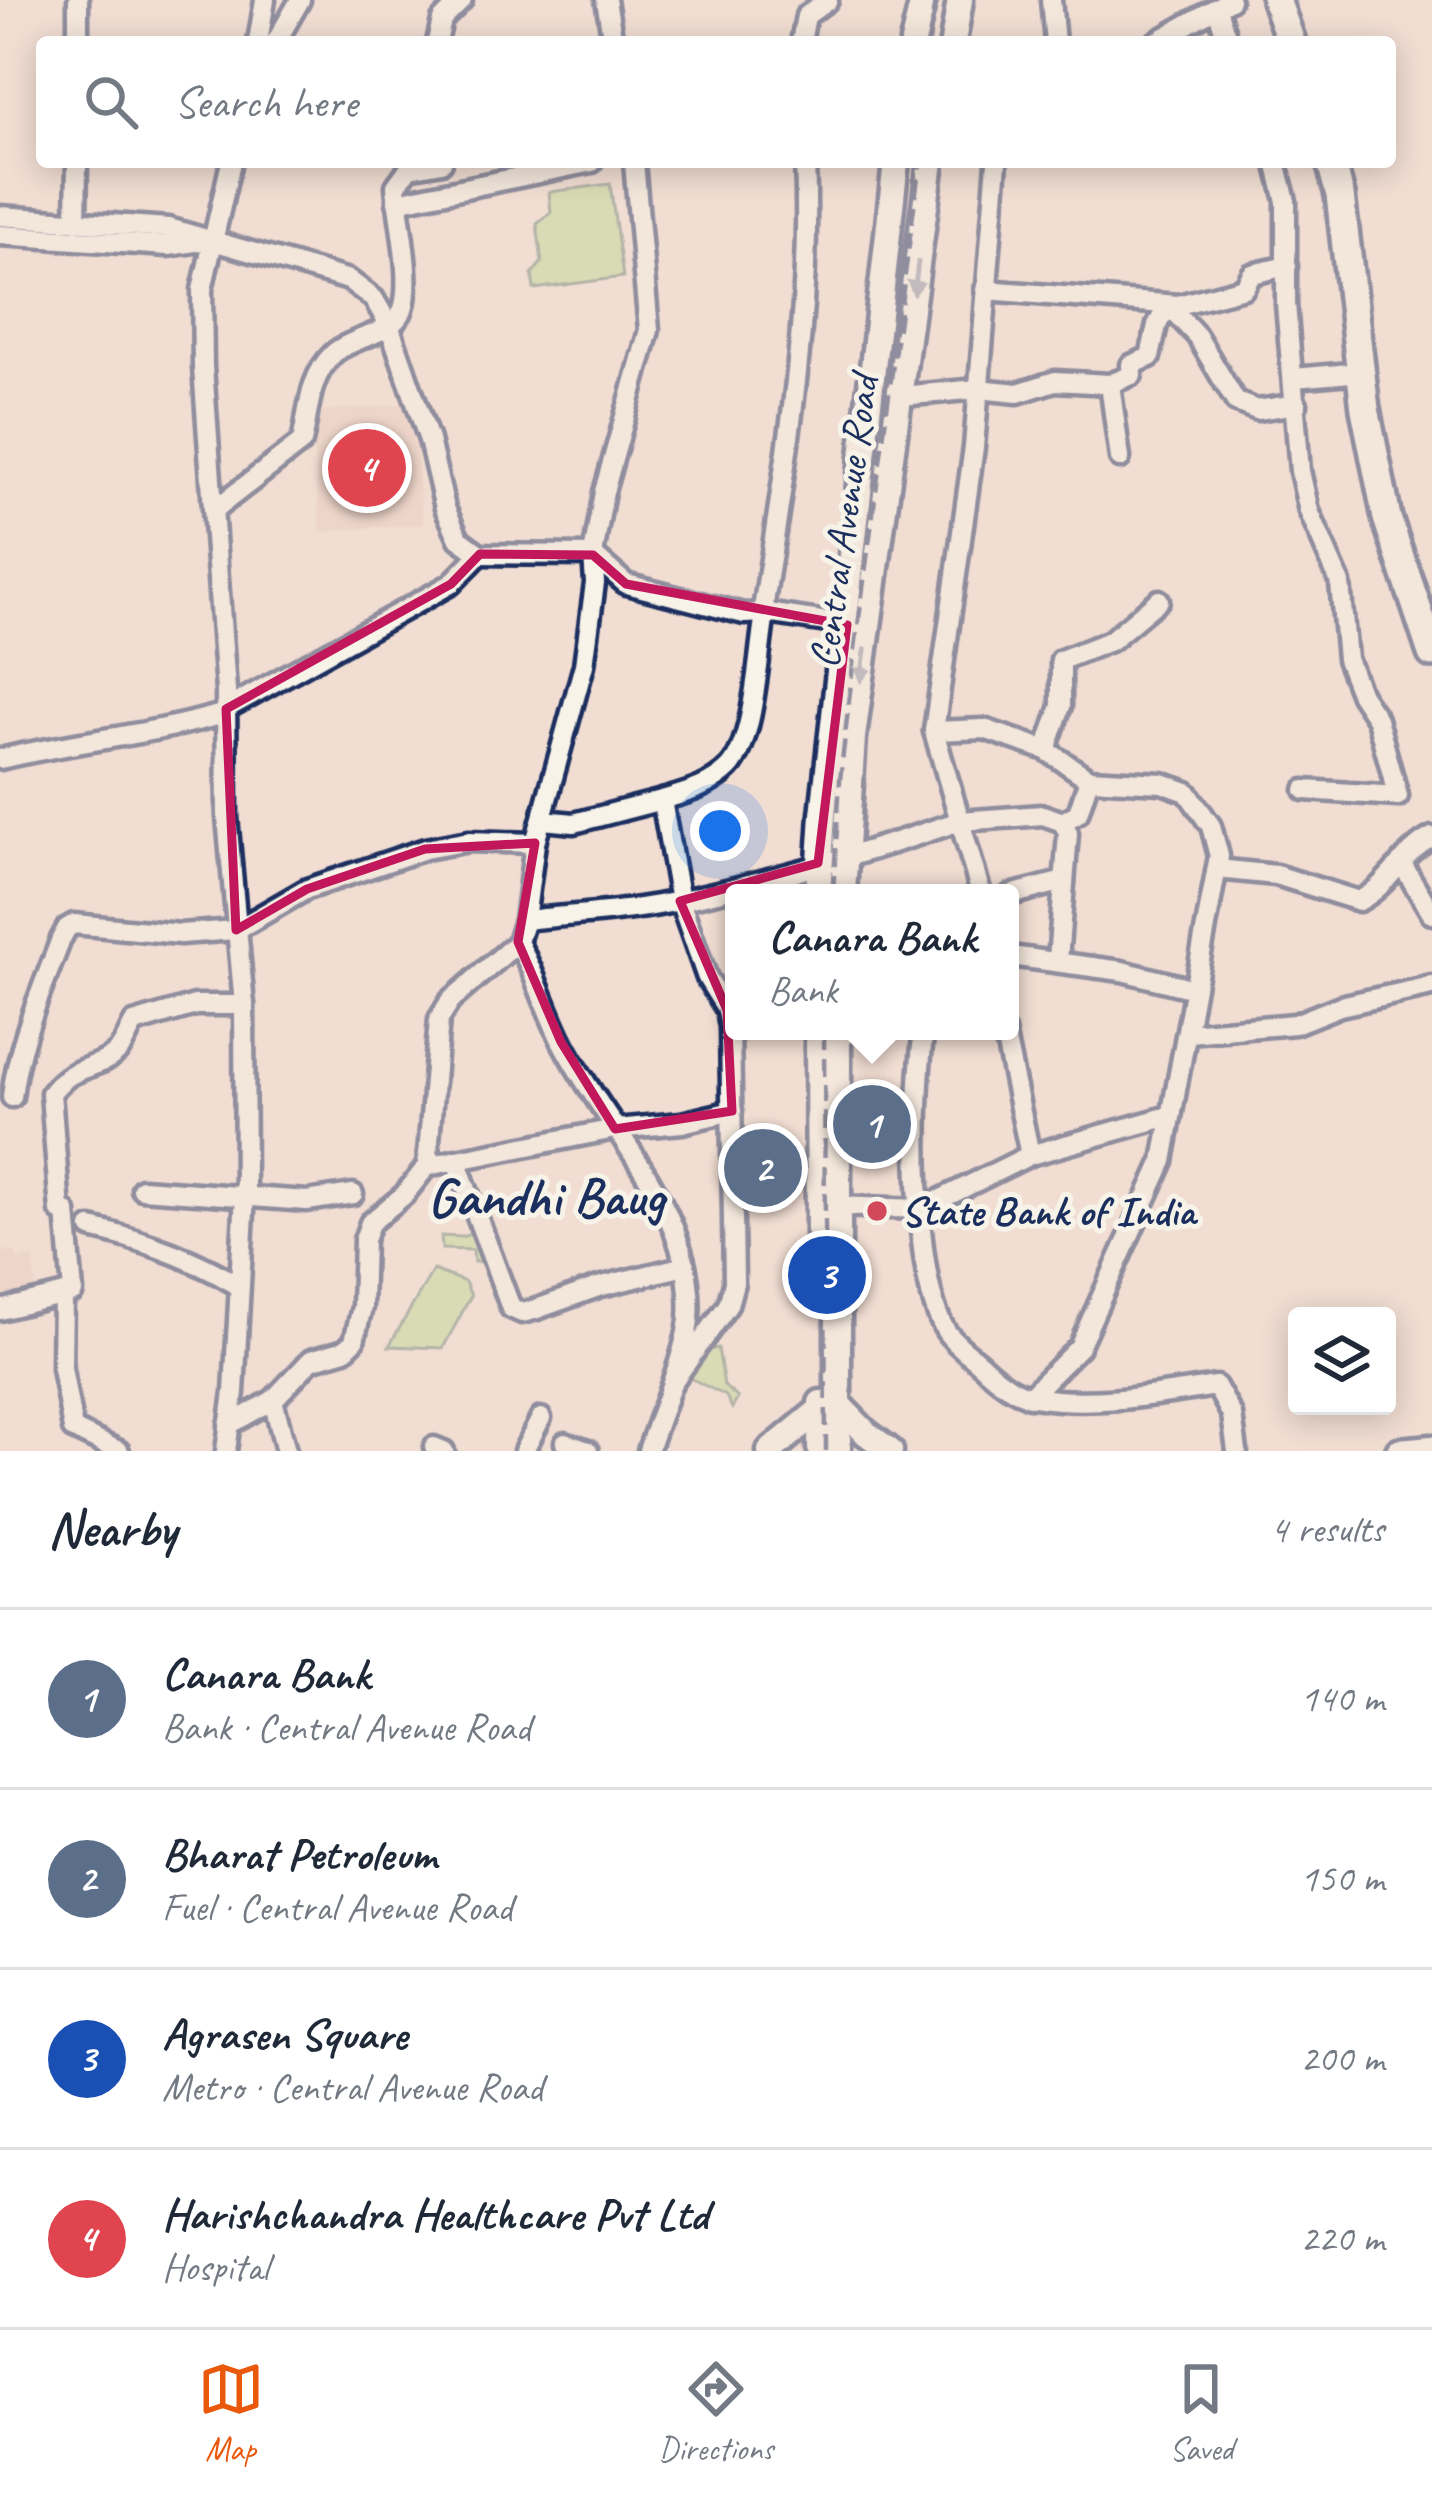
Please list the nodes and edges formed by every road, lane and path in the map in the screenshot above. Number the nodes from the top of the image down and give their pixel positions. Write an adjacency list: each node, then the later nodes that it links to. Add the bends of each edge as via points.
1 (79, 0): 11 (street)
2 (265, 0): 12 (street)
3 (300, 0): 13 (street)
4 (462, 0): 14 (street)
5 (606, 0): 15 (street)
6 (828, 0): 16 (street, via 806,16)
7 (960, 0): 17 (main road)
8 (1051, 0): 18 (street)
9 (1276, 0): 21 (highway)
10 (1224, 4): 19 (street); 20 (street)
11 (78, 36)
12 (259, 36)
13 (279, 36)
14 (438, 36)
15 (612, 36)
16 (802, 36)
17 (954, 36)
18 (1054, 36)
19 (1167, 36)
20 (1227, 36)
21 (1289, 36)
22 (77, 168): 35 (street)
23 (230, 168): 37 (street)
24 (409, 168): 33 (street, via 396,186)
25 (563, 168): 33 (street)
26 (635, 168): 51 (street, via 649,330)
27 (805, 168): 53 (street, via 809,247)
28 (895, 168): 54 (main road, Central Avenue Road)
29 (930, 168): 46 (main road, Central Avenue Road, one-way to 46)
30 (996, 168): 39 (street)
31 (1278, 168): 38 (street)
32 (1332, 168): 42 (highway)
33 (397, 202): 41 (street, via 404,307)
34 (0, 216): 35 (street)
35 (76, 222): 37 (street)
36 (0, 235): 37 (street, via 168,245)
37 (212, 239): 41 (street, via 349,280 374,299); 49 (street, via 202,290)
38 (1287, 266): 40 (street, via 1252,274 1244,288); 43 (street)
39 (985, 290): 40 (street); 45 (street)
40 (1168, 305): 44 (street, via 1150,357); 47 (street, via 1237,402 1258,410)
41 (389, 325): 49 (street, via 334,353 309,400 302,442); 50 (street, via 445,508 459,539)
42 (1361, 373): 43 (street); 55 (highway, via 1387,518)
43 (1294, 378): 47 (street)
44 (1110, 384): 45 (street); 48 (street)
45 (978, 389): 46 (street); 57 (street)
46 (901, 396): 68 (main road, Central Avenue Road, one-way to 68)
47 (1297, 404): 61 (street, via 1300,471 1340,583 1347,659 1377,719 1398,796)
48 (1120, 458)
49 (214, 509): 56 (street)
50 (480, 554): 51 (street); 56 (street, via 451,584)
51 (593, 555): 53 (street, via 626,584); 63 (street, via 584,665)
52 (1159, 600): 58 (street, via 1110,641 1060,660 1061,706)
53 (766, 614): 54 (street); 62 (street, via 743,747 704,787)
54 (847, 625): 68 (main road, Central Avenue Road)
55 (1432, 653)
56 (226, 711): 59 (street, via 164,731); 81 (street)
57 (934, 731): 58 (street, via 984,729); 64 (street)
58 (1046, 750): 60 (street)
59 (0, 759)
60 (1089, 779): 65 (street, via 1078,813); 70 (street, via 1187,792 1210,826)
61 (1305, 790)
62 (662, 800): 63 (street, via 574,823); 78 (street)
63 (543, 820): 67 (street)
64 (960, 821): 65 (street, via 1043,815); 68 (street); 75 (street)
65 (1063, 822): 71 (street)
66 (1432, 838): 69 (street)
67 (535, 843): 80 (street); 81 (street, via 424,849 308,889)
68 (831, 862): 72 (street); 73 (main road, Central Avenue Road); 74 (main road, Central Avenue Road)
69 (1401, 862): 70 (street, via 1380,890 1359,901 1276,874); 79 (street)
70 (1216, 869): 86 (street)
71 (1064, 881): 77 (street); 84 (street)
72 (746, 884)
73 (822, 884)
74 (840, 884)
75 (978, 884)
76 (725, 889): 78 (street)
77 (1019, 893)
78 (680, 901): 80 (street); 88 (street)
79 (1432, 914)
80 (525, 920): 82 (street)
81 (236, 930): 87 (street); 96 (street, via 67,928)
82 (518, 942): 99 (street, via 562,1042); 102 (street, via 440,1019)
83 (1019, 957): 84 (street)
84 (1058, 960): 86 (street)
85 (1432, 986): 89 (street, via 1295,1024)
86 (1194, 989): 89 (street)
87 (244, 1005): 95 (street, via 195,1005 134,1023 119,1049 73,1070); 104 (street)
88 (725, 1007)
89 (1188, 1033): 98 (street)
90 (728, 1040): 97 (street)
91 (818, 1040): 116 (main road)
92 (838, 1040): 106 (main road)
93 (923, 1040): 107 (street)
94 (1006, 1040): 100 (street)
95 (51, 1093): 96 (street); 111 (street, via 73,1292)
96 (6, 1098)
97 (732, 1111): 99 (street); 113 (street, via 734,1283 728,1305)
98 (1169, 1116): 100 (street); 114 (street, via 1162,1160 1079,1347)
99 (615, 1129): 101 (street); 109 (street, via 658,1199)
100 (1030, 1155): 107 (street)
101 (456, 1160): 102 (street); 109 (street, via 511,1308 522,1312)
102 (427, 1166): 115 (street, via 370,1223 354,1341 311,1360)
103 (142, 1189): 104 (street)
104 (245, 1194): 105 (street, via 307,1201); 110 (street)
105 (353, 1194)
106 (836, 1206): 107 (street); 116 (main road)
107 (921, 1209): 114 (street, via 922,1261 947,1333)
108 (91, 1228): 110 (street)
109 (685, 1265): 113 (street, via 689,1318)
110 (239, 1286): 118 (street)
111 (63, 1295): 112 (street); 122 (street, via 62,1368 73,1429)
112 (0, 1310)
113 (668, 1387): 127 (street)
114 (1029, 1397): 130 (street, via 1134,1399 1216,1386 1232,1414)
115 (273, 1400): 118 (street); 124 (street)
116 (828, 1405): 121 (main road); 128 (main road); 129 (main road)
117 (541, 1418): 125 (street)
118 (229, 1425): 123 (street)
119 (565, 1443): 126 (street)
120 (1432, 1448): 131 (main road)
121 (826, 1450)
122 (119, 1451)
123 (226, 1451)
124 (286, 1451)
125 (524, 1451)
126 (588, 1451)
127 (648, 1451)
128 (770, 1451)
129 (890, 1451)
130 (1237, 1451)
131 (1399, 1451)

